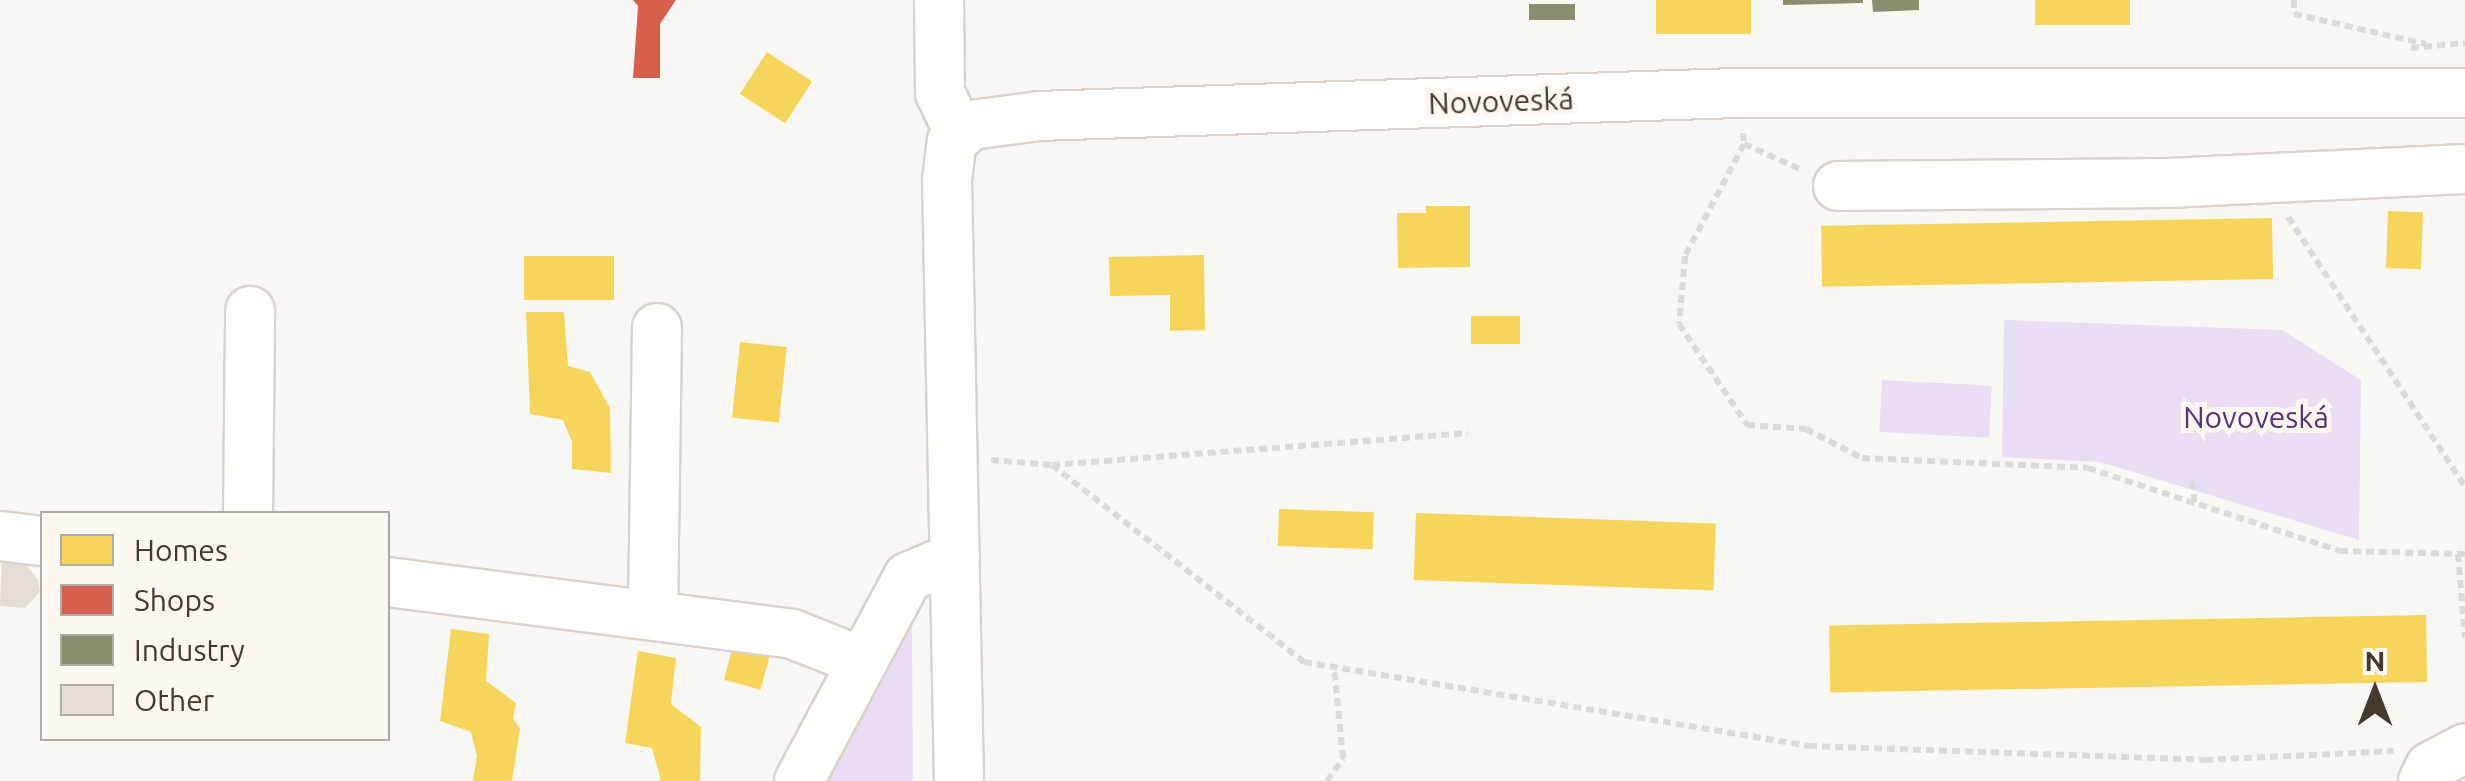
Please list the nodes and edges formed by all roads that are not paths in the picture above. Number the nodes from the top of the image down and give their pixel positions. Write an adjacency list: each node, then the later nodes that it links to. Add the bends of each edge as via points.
1 (939, 0): 3 (street, via 940,92)
2 (2465, 93): 3 (street, Novoveská, via 1737,92 1003,118)
3 (959, 132): 11 (street, via 947,164)
4 (2465, 170): 5 (street)
5 (1838, 186)
6 (250, 312): 8 (street)
7 (657, 328): 13 (street)
8 (248, 511)
9 (0, 536): 10 (street)
10 (40, 541)
11 (955, 556): 14 (street, via 908,576); 18 (street)
12 (390, 582): 13 (street)
13 (653, 614): 14 (street, via 792,634)
14 (861, 660): 17 (street)
15 (2465, 748): 16 (street, via 2430,767)
16 (2418, 766)
17 (799, 781)
18 (958, 781)

